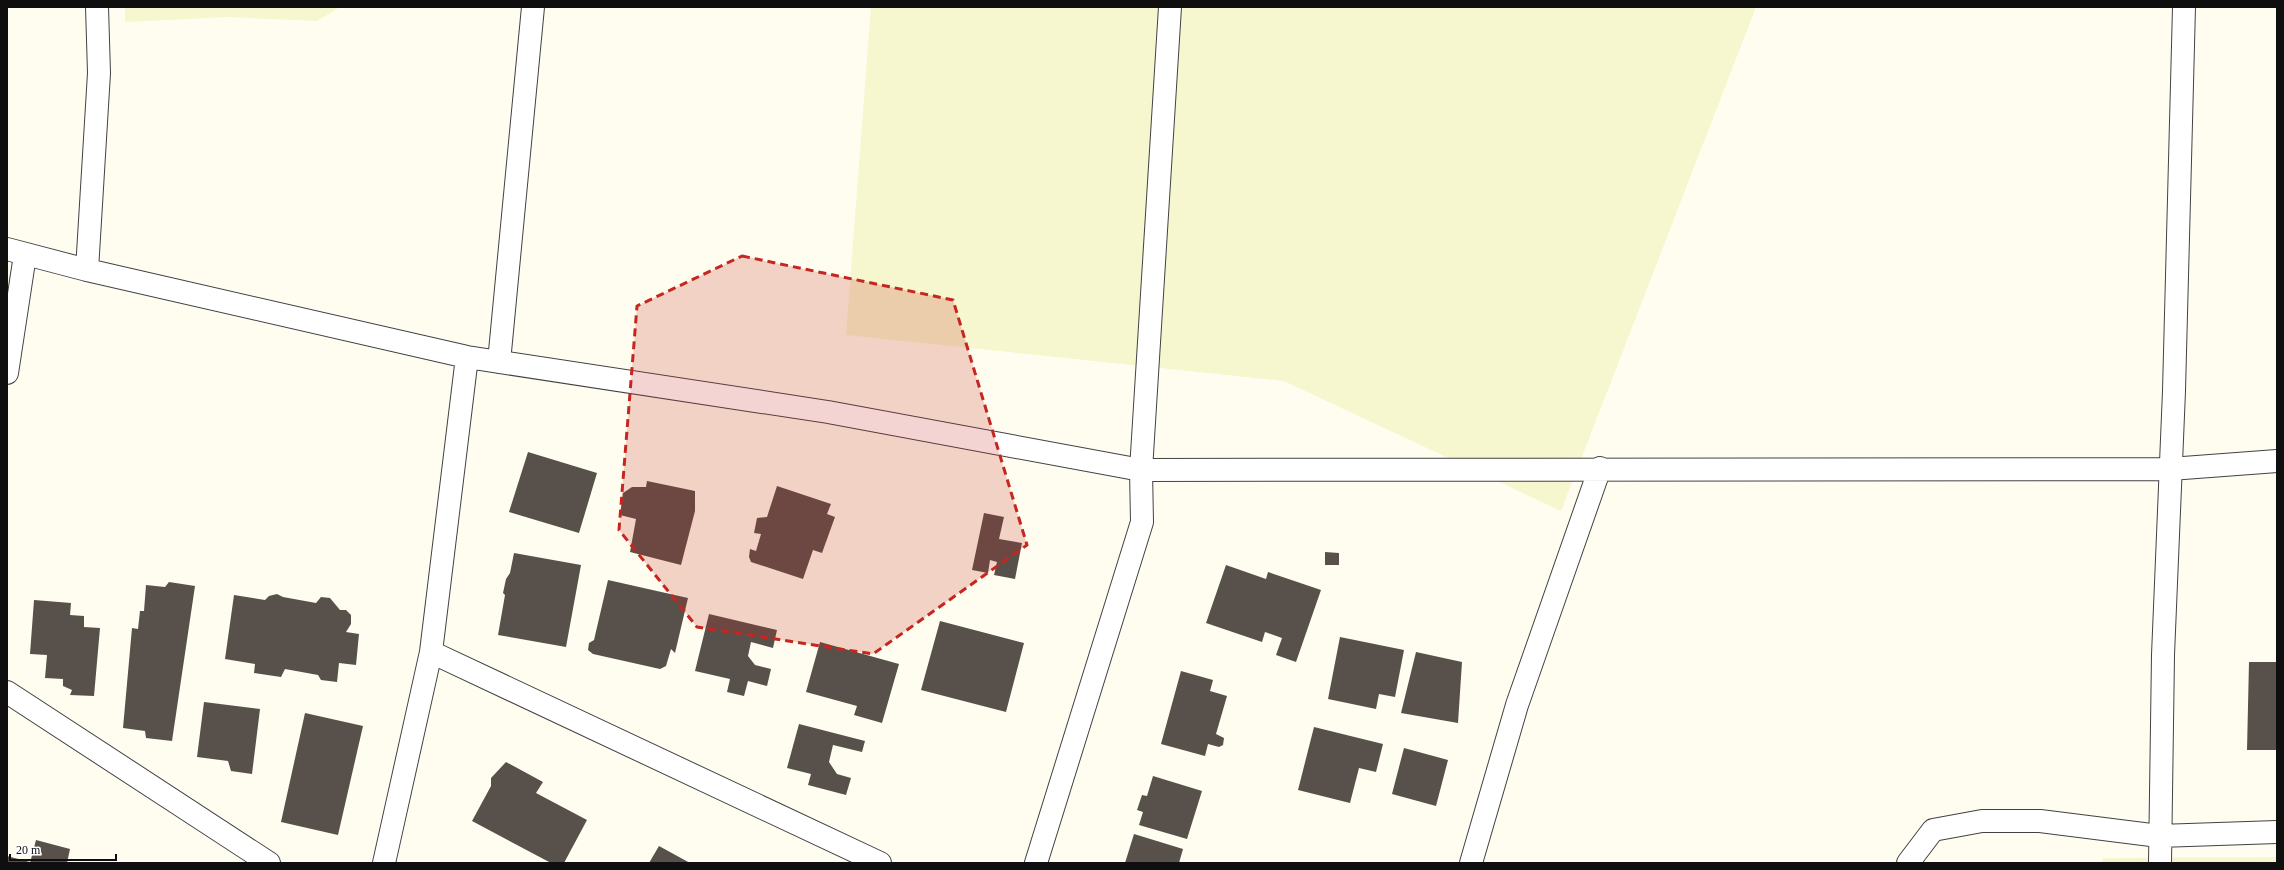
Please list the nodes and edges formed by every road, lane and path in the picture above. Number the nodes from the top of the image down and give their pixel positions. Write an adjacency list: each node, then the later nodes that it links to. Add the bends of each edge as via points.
1 (97, 7): 6 (street, via 99,73)
2 (533, 7): 8 (street)
3 (1170, 7): 13 (street)
4 (2184, 7): 12 (street)
5 (16, 252): 6 (street); 9 (street)
6 (87, 270): 7 (street)
7 (467, 357): 8 (street); 14 (street)
8 (499, 362): 13 (street, via 828,412)
9 (7, 373)
10 (2277, 461): 12 (street)
11 (1600, 468): 12 (street); 13 (street); 22 (street, via 1517,705)
12 (2170, 469): 17 (street)
13 (1141, 470): 21 (street, via 1142,522)
14 (431, 652): 19 (street); 20 (street)
15 (7, 692): 18 (street)
16 (2277, 832): 17 (street)
17 (2159, 836): 23 (street, via 2040,821 1982,821 1933,830); 24 (street)
18 (269, 863)
19 (384, 863)
20 (880, 863)
21 (1036, 863)
22 (1471, 863)
23 (1908, 863)
24 (2160, 863)

